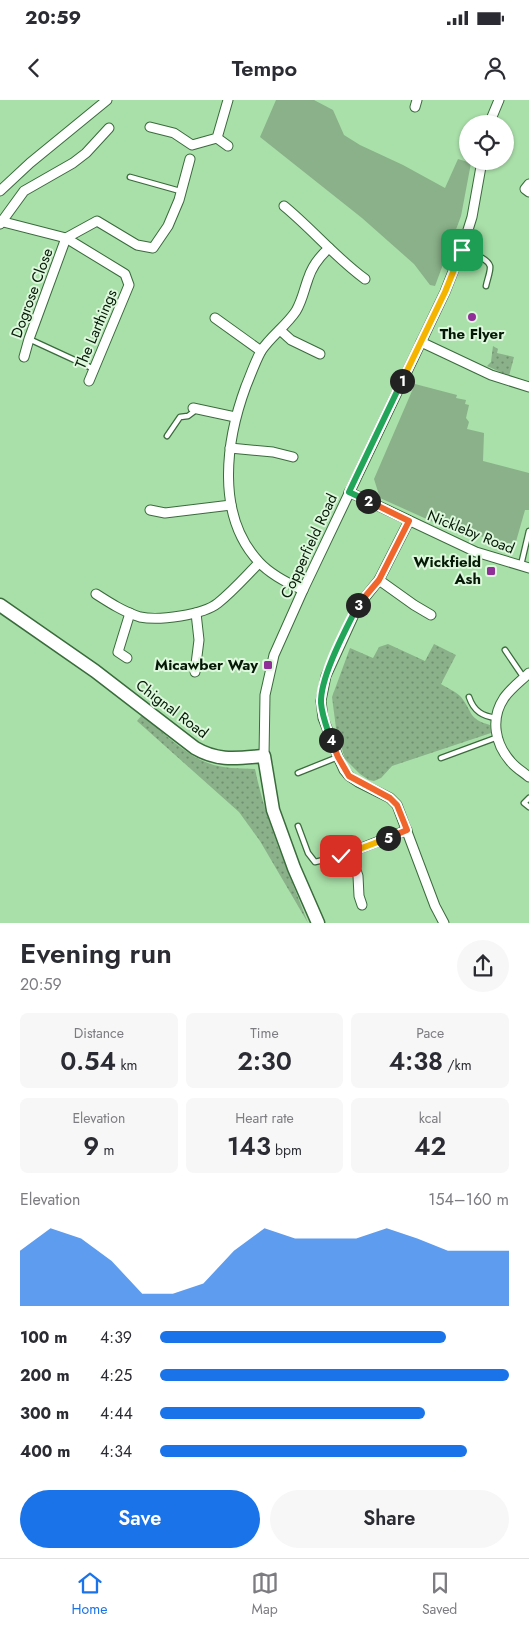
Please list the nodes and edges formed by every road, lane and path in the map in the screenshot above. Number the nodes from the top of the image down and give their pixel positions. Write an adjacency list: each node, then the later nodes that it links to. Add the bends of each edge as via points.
1 (107, 100): 13 (street, via 30,162)
2 (228, 100): 7 (street)
3 (499, 100): 4 (street)
4 (493, 115)
5 (150, 126): 7 (street, via 174,133 192,145)
6 (110, 128): 17 (street, The Larthings, via 73,163 24,191)
7 (217, 138): 8 (street)
8 (228, 146)
9 (190, 159): 14 (street)
10 (480, 170): 20 (street, Copperfield Road)
11 (130, 177): 14 (lane)
12 (529, 184): 15 (street, via 525,189)
13 (0, 191)
14 (180, 191): 18 (street, via 168,226 152,248 137,245 97,221)
15 (529, 192)
16 (284, 206): 19 (street)
17 (0, 222): 18 (street, The Larthings)
18 (66, 238): 25 (street, Dogrose Close); 30 (street, The Larthings, via 125,274 129,285)
19 (329, 248): 21 (street); 24 (street, via 312,269 297,310)
20 (462, 250): 22 (lane, via 488,263); 26 (street, Copperfield Road)
21 (365, 279)
22 (486, 286)
23 (215, 318): 27 (street)
24 (280, 330): 27 (street); 28 (street, via 291,340)
25 (29, 339): 29 (street, Dogrose Close); 30 (lane)
26 (421, 342): 32 (street, via 491,375); 38 (street, Copperfield Road)
27 (261, 351): 34 (street)
28 (320, 354)
29 (24, 357)
30 (94, 369): 31 (street, The Larthings)
31 (89, 381)
32 (529, 387)
33 (195, 409): 34 (street); 35 (lane, via 188,416 180,417)
34 (235, 417): 36 (street)
35 (167, 436)
36 (230, 448): 37 (street); 39 (street, via 228,479)
37 (293, 457)
38 (349, 492): 41 (street, Nickleby Road); 46 (street, Copperfield Road)
39 (231, 505): 40 (street, via 165,513); 43 (street, via 243,538)
40 (150, 510)
41 (409, 521): 44 (street, Nickleby Road, via 476,552); 45 (street)
42 (529, 531): 44 (lane)
43 (259, 562): 46 (street, via 281,579); 50 (street, via 217,604)
44 (525, 567)
45 (379, 580): 51 (street); 60 (street, via 358,606 326,676 321,701 323,718)
46 (303, 590): 59 (street, Copperfield Road, via 274,655 265,695)
47 (96, 594): 49 (street)
48 (0, 605): 59 (street, Chignal Road, via 95,670 205,754 227,758)
49 (130, 613): 50 (street, via 166,618); 53 (street, via 118,652)
50 (196, 613): 54 (street, via 199,640)
51 (431, 615)
52 (505, 650): 55 (lane)
53 (127, 658)
54 (195, 672)
55 (527, 675): 57 (street, via 504,699)
56 (469, 697): 57 (lane, via 479,713)
57 (496, 718): 58 (street)
58 (498, 737): 61 (lane); 63 (street, via 511,762)
59 (264, 756): 70 (street, via 273,810)
60 (338, 757): 62 (lane); 67 (street, via 349,776 397,805)
61 (441, 758)
62 (298, 773)
63 (529, 777)
64 (529, 798): 65 (lane, via 524,803)
65 (529, 807)
66 (298, 826): 68 (lane, via 315,862)
67 (407, 830): 68 (street); 71 (street)
68 (346, 854): 69 (street, via 358,876)
69 (362, 905)
70 (318, 923)
71 (444, 923)

